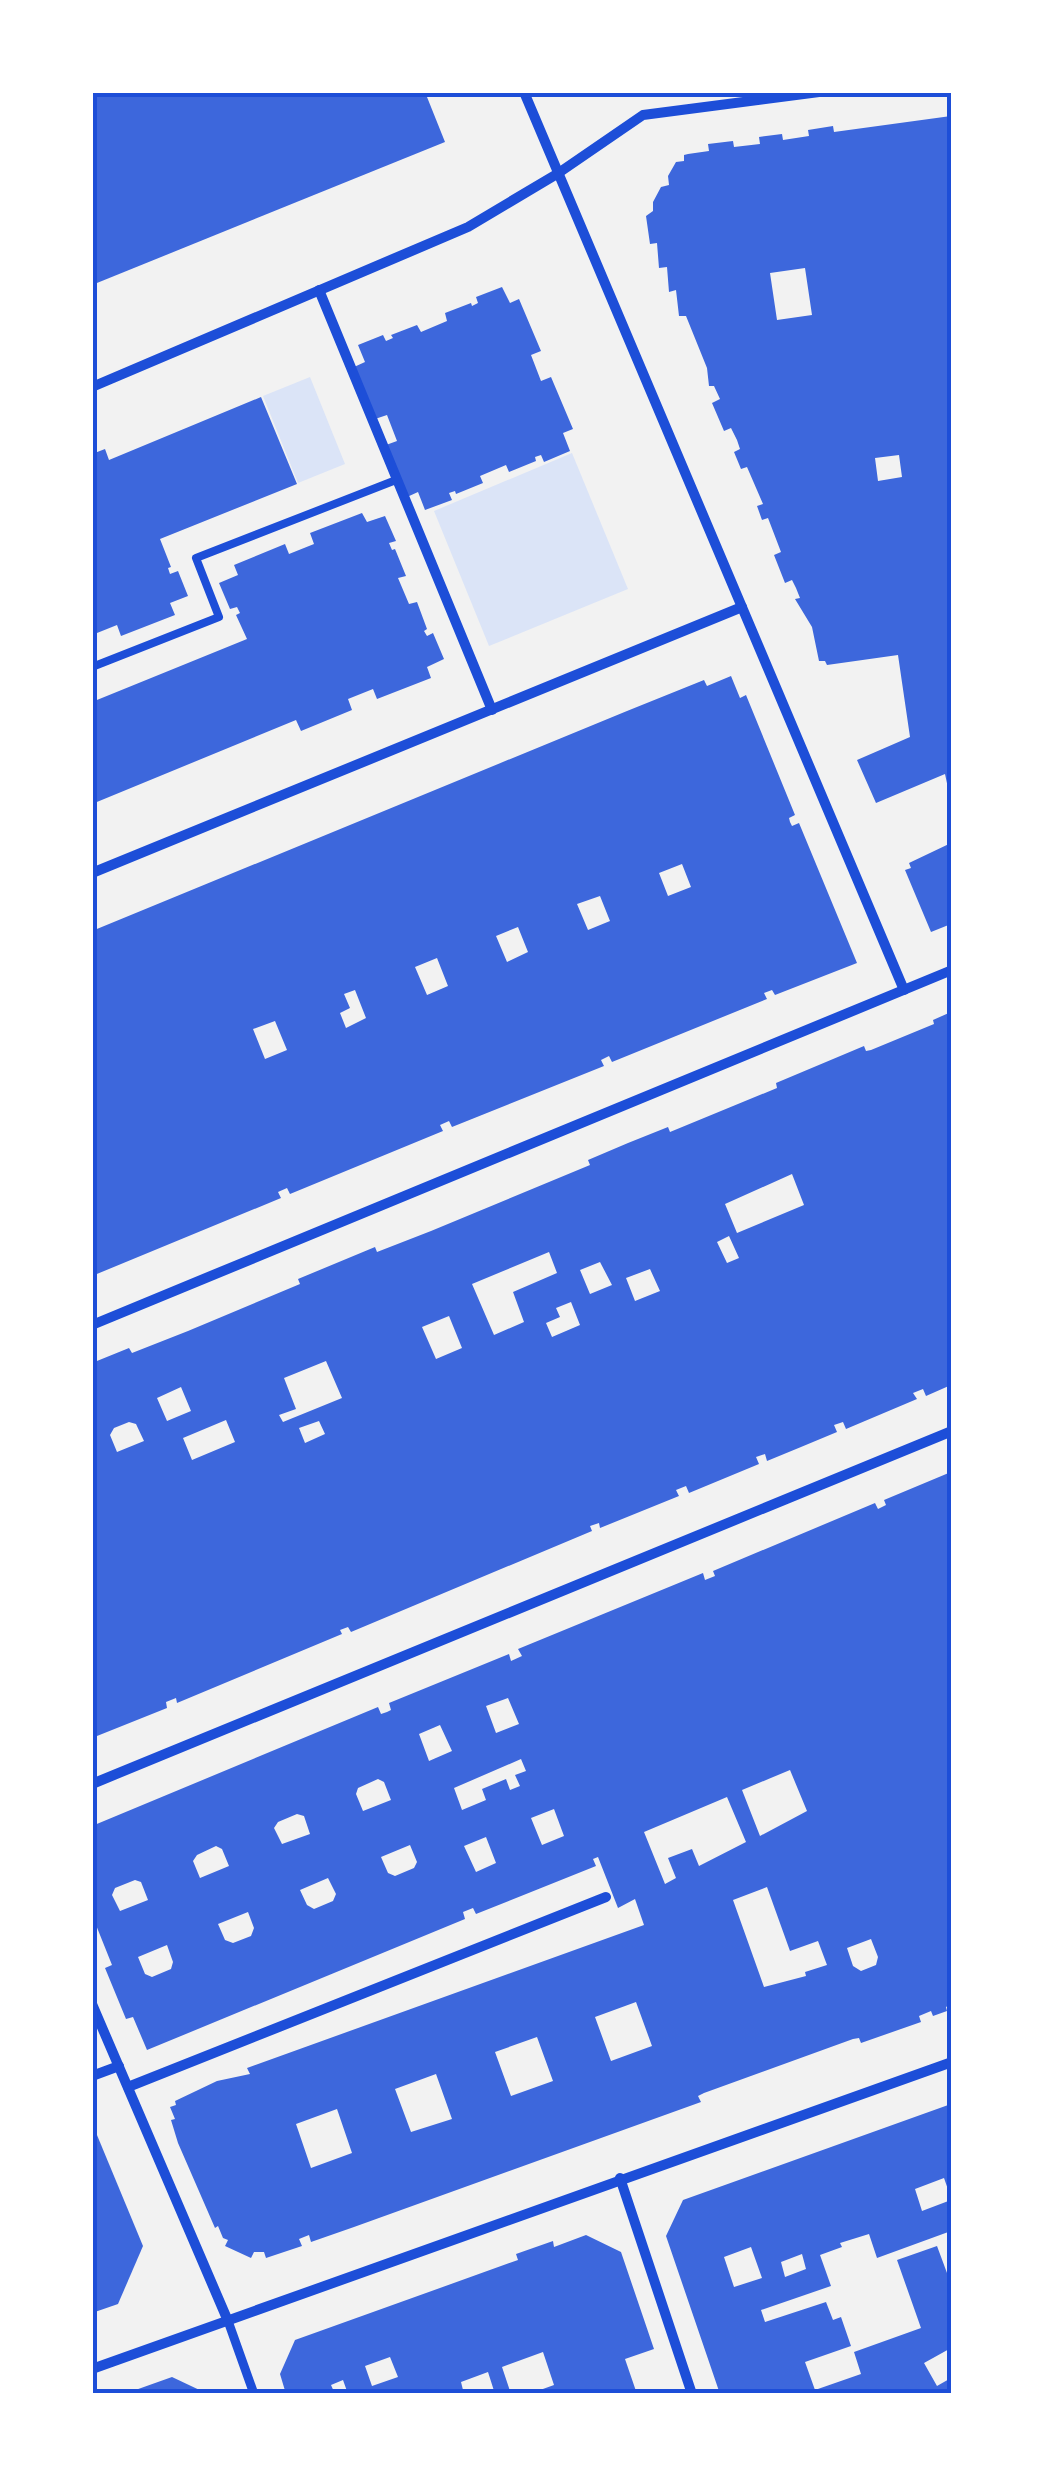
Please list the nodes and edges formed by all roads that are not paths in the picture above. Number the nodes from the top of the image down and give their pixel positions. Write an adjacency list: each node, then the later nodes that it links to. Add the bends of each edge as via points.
1 (524, 92): 3 (street)
2 (819, 92): 3 (street, via 643,116)
3 (557, 174): 4 (street, via 468,227); 7 (street)
4 (319, 290): 5 (street); 6 (street)
5 (92, 387)
6 (396, 480): 8 (lane, via 196,558 219,617); 9 (street)
7 (742, 607): 9 (street); 12 (street)
8 (92, 666)
9 (492, 710): 10 (street)
10 (92, 874)
11 (952, 970): 12 (street)
12 (904, 990): 13 (street)
13 (92, 1325)
14 (952, 1431): 15 (street)
15 (92, 1784)
16 (606, 1897): 21 (street)
17 (92, 2004): 19 (street)
18 (952, 2062): 22 (street)
19 (119, 2066): 20 (street); 21 (street)
20 (92, 2076)
21 (128, 2087): 23 (street)
22 (620, 2178): 23 (street); 26 (street)
23 (228, 2321): 24 (street); 25 (street)
24 (92, 2369)
25 (254, 2394)
26 (692, 2394)

